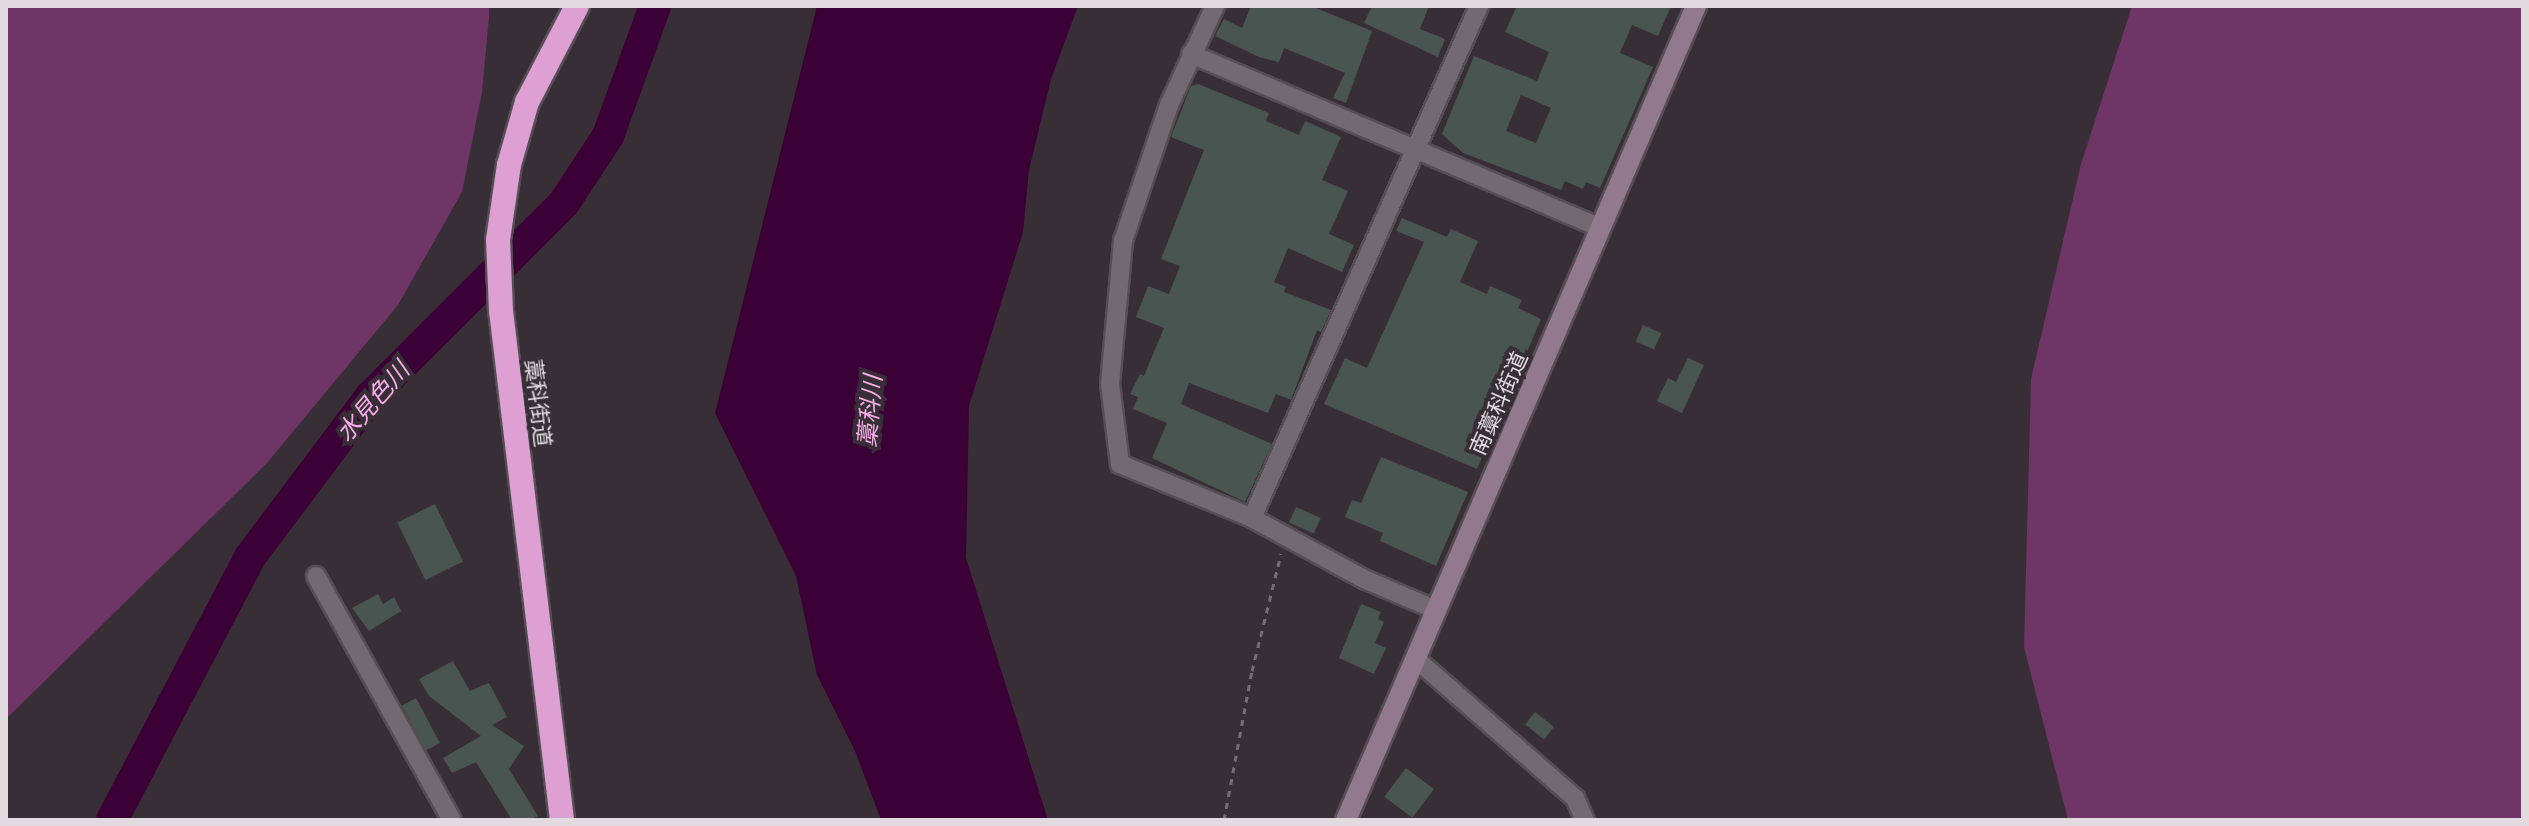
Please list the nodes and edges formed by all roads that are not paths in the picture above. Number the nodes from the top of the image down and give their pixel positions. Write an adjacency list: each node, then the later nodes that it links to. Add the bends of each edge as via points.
1 (577, 6): 13 (highway, 藁科街道, via 527,102 509,165 499,278)
2 (1215, 6): 5 (street)
3 (1479, 6): 6 (street)
4 (1696, 6): 7 (main road, 南藁科街道)
5 (1191, 54): 6 (street); 8 (street, via 1123,241 1110,384 1120,464)
6 (1415, 149): 7 (street); 8 (street)
7 (1600, 228): 10 (main road, 南藁科街道)
8 (1252, 518): 10 (street)
9 (316, 576): 12 (street)
10 (1434, 609): 11 (main road, 南藁科街道)
11 (1416, 659): 14 (main road, 南藁科街道); 15 (street, via 1575,798)
12 (452, 820)
13 (562, 820)
14 (1346, 820)
15 (1585, 820)

